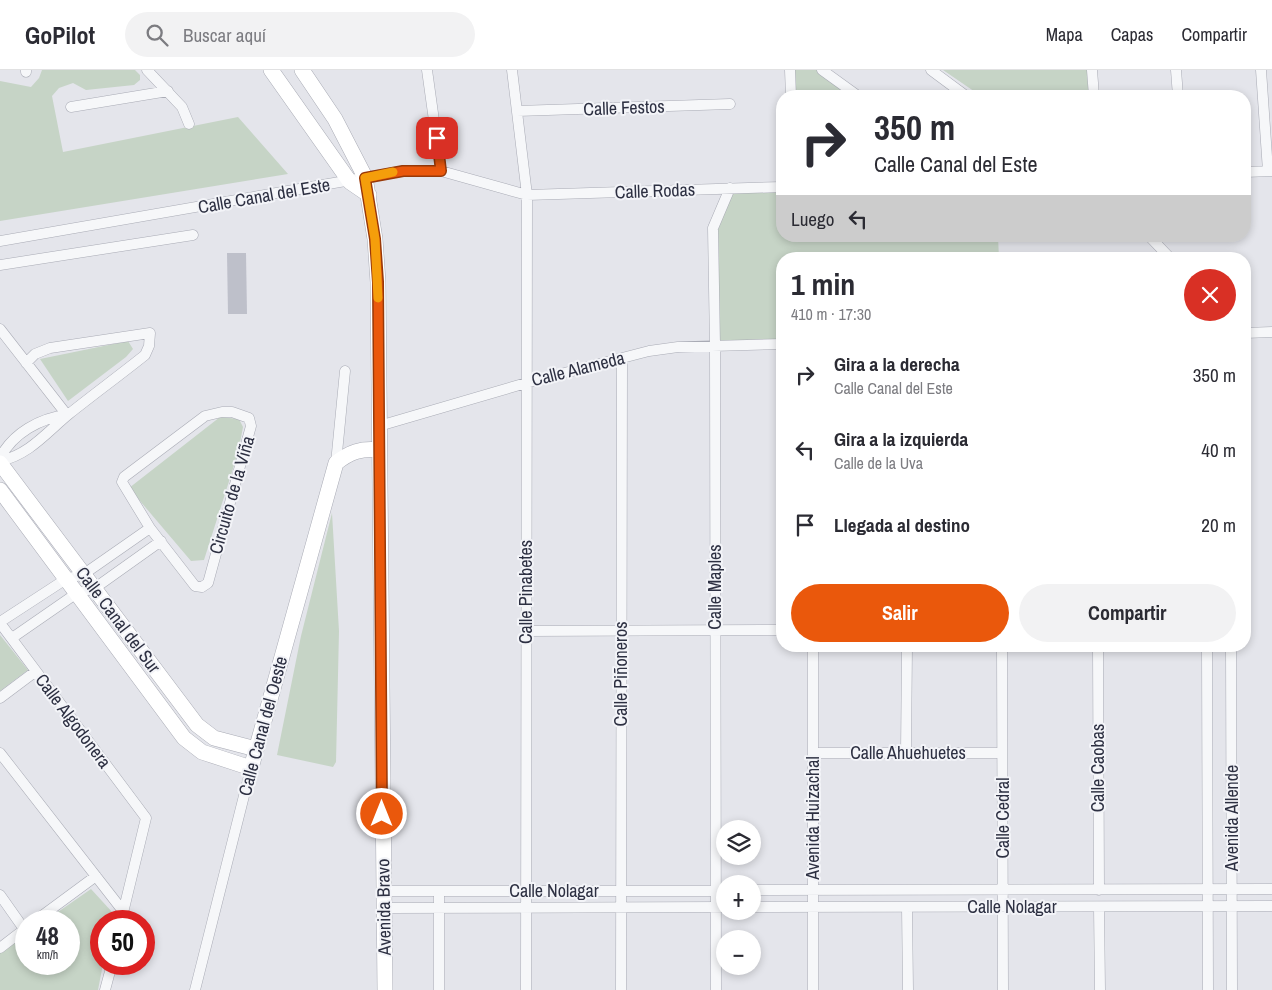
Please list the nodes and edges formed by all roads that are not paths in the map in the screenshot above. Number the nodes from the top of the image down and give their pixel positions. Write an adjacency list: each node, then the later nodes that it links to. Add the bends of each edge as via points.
1 (147, 70): 17 (street)
2 (271, 70): 26 (street)
3 (302, 70): 25 (street, Avenida Bravo, via 335,119)
4 (428, 70): 22 (street)
5 (512, 70): 20 (street, Calle Pinabetes)
6 (790, 70): 12 (street)
7 (822, 70): 13 (street)
8 (931, 70): 14 (street)
9 (1092, 70): 15 (street)
10 (1176, 70): 16 (street)
11 (1261, 70): 23 (street)
12 (791, 90)
13 (850, 90)
14 (958, 90)
15 (1094, 90)
16 (1178, 90)
17 (168, 91): 19 (street); 21 (street, via 182,107)
18 (730, 104): 20 (street, Calle Festos)
19 (71, 107)
20 (517, 111): 30 (street, Calle Pinabetes)
21 (189, 124)
22 (441, 171): 25 (street, Calle Canal del Este, via 403,171); 30 (street, Calle Canal del Este)
23 (1270, 171): 24 (street)
24 (1251, 172)
25 (365, 178): 26 (street, Calle Canal del Este); 29 (street, Avenida Bravo)
26 (350, 182): 29 (street); 32 (street, Calle Canal del Este)
27 (776, 186): 28 (street, Calle Rodas)
28 (730, 188): 30 (street, Calle Rodas); 40 (street, Calle Maples, via 713,228)
29 (368, 195): 46 (street, Avenida Bravo, via 378,282)
30 (526, 195): 44 (street, Calle Pinabetes)
31 (193, 235): 35 (street, Calle Canal del Este)
32 (0, 240)
33 (1155, 242): 34 (street)
34 (1164, 252)
35 (0, 265)
36 (0, 329): 42 (street)
37 (1272, 332): 38 (street)
38 (1251, 333)
39 (776, 344): 40 (street, Calle Alameda)
40 (715, 346): 41 (street, Calle Alameda, via 649,351); 59 (street, Calle Maples)
41 (622, 358): 44 (street, Calle Alameda); 58 (street, Calle Piñoneros)
42 (26, 363): 45 (street); 45 (street, via 35,354 50,348 150,333 150,346 145,356)
43 (345, 371): 49 (street, Calle Canal del Oeste)
44 (526, 383): 46 (street, Calle Alameda); 61 (street, Calle Pinabetes)
45 (67, 415): 48 (street, via 28,449 14,458); 48 (street, via 29,428 4,452)
46 (379, 426): 47 (street, Avenida Bravo)
47 (380, 450): 49 (street, via 357,450); 88 (street, Avenida Bravo)
48 (0, 461): 53 (street, Calle Canal del Sur)
49 (336, 464): 71 (street, Calle Canal del Oeste)
50 (0, 490): 54 (street, Calle Canal del Sur)
51 (150, 528): 52 (street, Circuito de la Viña); 52 (street, Circuito de la Viña, via 123,487 124,477 205,416 232,412 249,418 251,426 208,583 202,587 195,586); 53 (street)
52 (161, 541): 55 (street)
53 (84, 574): 54 (street); 55 (street, Calle Canal del Sur)
54 (66, 579): 56 (street, Calle Canal del Sur); 57 (street)
55 (95, 588): 56 (street); 71 (street, Calle Canal del Sur, via 197,725 214,738)
56 (77, 593): 62 (street); 76 (street, Calle Canal del Sur, via 184,738 202,752)
57 (0, 622): 62 (street, Calle Algodonera)
58 (621, 630): 59 (street); 61 (street); 80 (street, Calle Piñoneros)
59 (715, 630): 60 (street); 77 (street, Calle Maples)
60 (776, 630)
61 (526, 631): 90 (street, Calle Pinabetes)
62 (12, 638): 69 (street, Calle Algodonera)
63 (813, 652): 73 (street, Avenida Huizachal)
64 (907, 652): 74 (street)
65 (1002, 652): 75 (street, Calle Cedral)
66 (1098, 652): 85 (street, Calle Caobas)
67 (1207, 652): 86 (street, Avenida Allende)
68 (1231, 652): 87 (street, Avenida Allende)
69 (36, 671): 70 (street); 107 (street, Calle Algodonera, via 146,818)
70 (0, 698)
71 (256, 749): 76 (street, Calle Canal del Oeste)
72 (0, 753): 78 (street)
73 (813, 753): 74 (street, Calle Ahuehuetes); 83 (street, Avenida Huizachal)
74 (906, 753): 75 (street, Calle Ahuehuetes)
75 (1002, 754): 84 (street, Calle Cedral)
76 (251, 768): 114 (street, Calle Canal del Oeste)
77 (720, 875)
78 (96, 876): 105 (street); 106 (street)
79 (1272, 889): 87 (street, Calle Nolagar)
80 (621, 890): 81 (street, Calle Nolagar); 90 (street, Calle Nolagar); 104 (street, Calle Piñoneros)
81 (716, 890)
82 (761, 890): 83 (street, Calle Nolagar)
83 (813, 890): 84 (street, Calle Nolagar); 95 (street, Avenida Huizachal)
84 (1003, 890): 85 (street, Calle Nolagar); 97 (street, Calle Cedral)
85 (1098, 890): 86 (street, Calle Nolagar)
86 (1208, 890): 87 (street, Calle Nolagar); 99 (street, Avenida Allende)
87 (1232, 890): 100 (street, Avenida Allende)
88 (383, 891): 89 (street, Calle Nolagar); 101 (street, Avenida Bravo)
89 (439, 891): 90 (street, Calle Nolagar); 102 (street)
90 (526, 891): 103 (street, Calle Pinabetes)
91 (0, 895): 108 (street)
92 (1272, 906): 100 (street, Calle Nolagar)
93 (716, 907): 104 (street, Calle Nolagar)
94 (761, 907): 95 (street, Calle Nolagar)
95 (813, 907): 96 (street, Calle Nolagar); 120 (street, Avenida Huizachal)
96 (907, 907): 97 (street, Calle Nolagar); 121 (street)
97 (1002, 907): 98 (street, Calle Nolagar); 122 (street, Calle Cedral)
98 (1099, 907): 99 (street, Calle Nolagar); 123 (street)
99 (1208, 907): 100 (street, Calle Nolagar); 124 (street, Avenida Allende)
100 (1232, 907): 125 (street, Avenida Allende)
101 (383, 908): 102 (street, Calle Nolagar); 115 (street, Avenida Bravo)
102 (439, 908): 103 (street, Calle Nolagar); 116 (street)
103 (526, 908): 104 (street, Calle Nolagar); 117 (street, Calle Pinabetes)
104 (621, 908): 118 (street, Calle Piñoneros)
105 (51, 910)
106 (118, 910)
107 (123, 910)
108 (15, 915)
109 (719, 920): 119 (street, Calle Maples)
110 (15, 937): 111 (street)
111 (0, 948)
112 (109, 975): 113 (street)
113 (105, 990)
114 (195, 990)
115 (385, 990)
116 (439, 990)
117 (526, 990)
118 (621, 990)
119 (716, 990)
120 (813, 990)
121 (908, 990)
122 (1003, 990)
123 (1100, 990)
124 (1208, 990)
125 (1232, 990)

